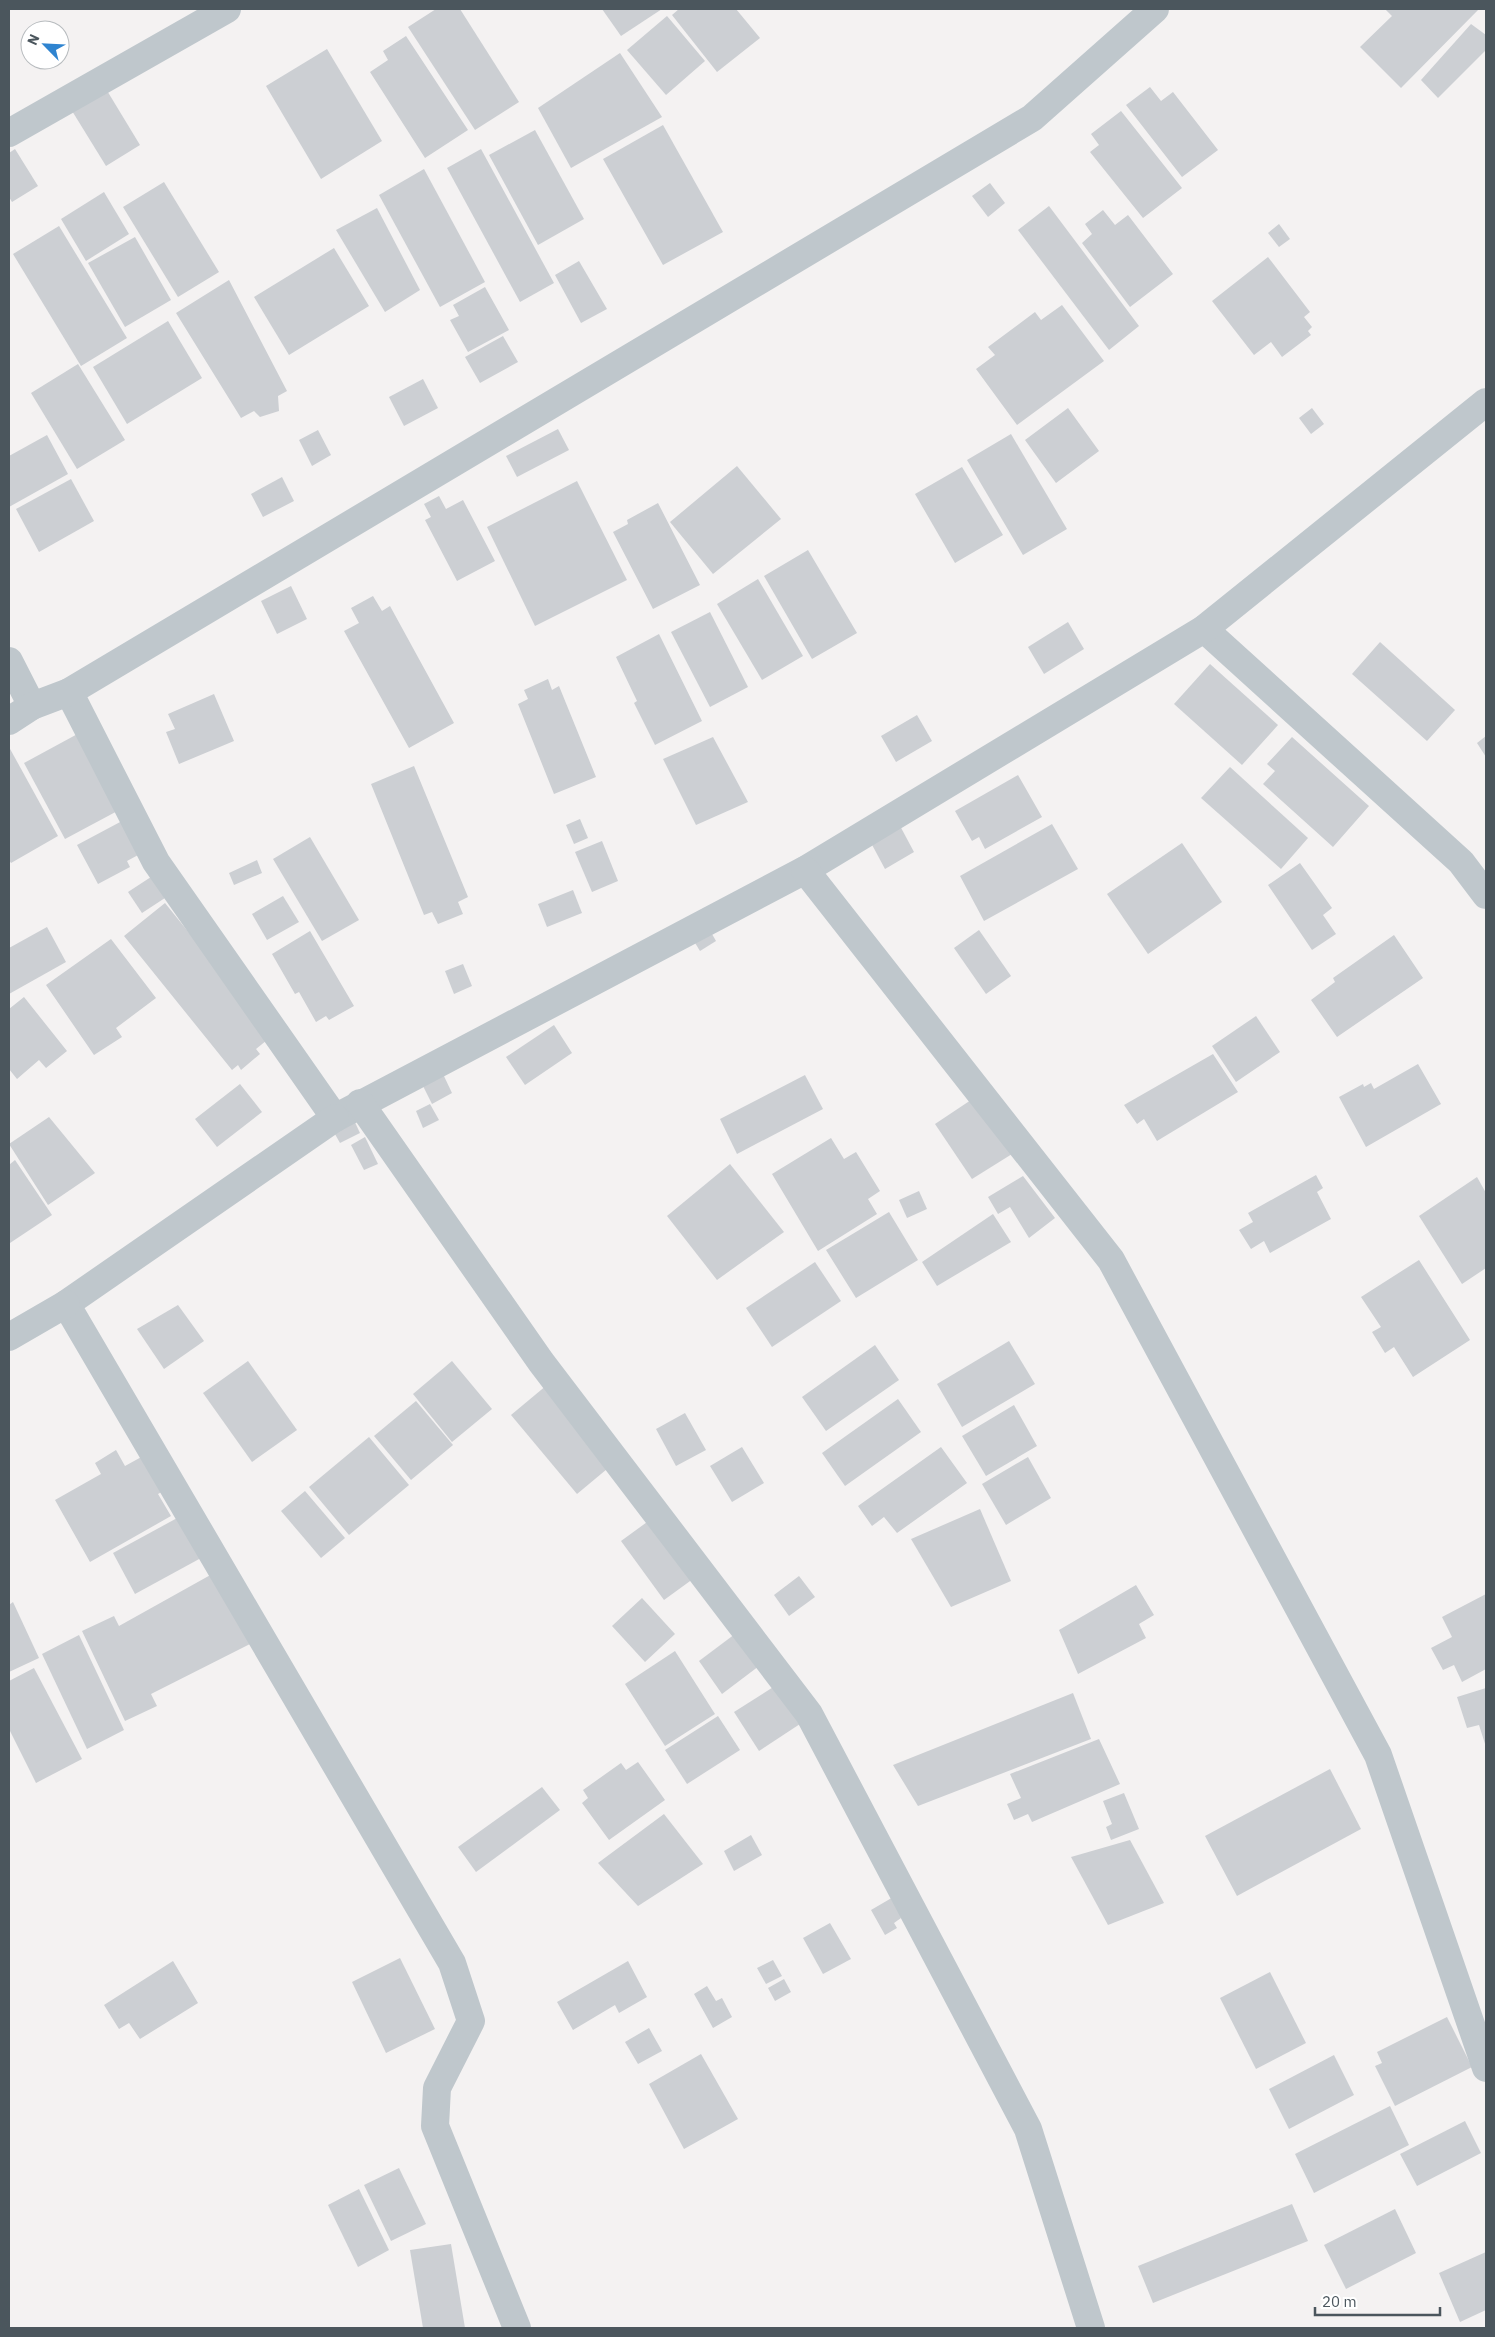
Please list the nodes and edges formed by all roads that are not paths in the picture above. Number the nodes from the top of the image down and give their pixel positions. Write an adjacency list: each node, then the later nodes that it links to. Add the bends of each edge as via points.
1 (227, 9): 3 (street)
2 (1155, 9): 7 (street, via 1032,118)
3 (9, 133)
4 (1486, 402): 5 (street)
5 (1204, 629): 10 (street); 11 (street, via 1461,862)
6 (9, 661): 8 (street)
7 (69, 692): 8 (street); 13 (street, via 156,862)
8 (32, 706): 9 (street)
9 (9, 720)
10 (805, 870): 12 (street); 16 (street, via 1111,1260 1378,1755)
11 (1486, 895)
12 (360, 1103): 13 (street); 18 (street, via 541,1362 809,1714 1028,2129)
13 (335, 1118): 14 (street)
14 (66, 1304): 15 (street); 17 (street, via 452,1963 471,2022 437,2088 435,2126)
15 (9, 1337)
16 (1486, 2068)
17 (518, 2328)
18 (1091, 2328)

